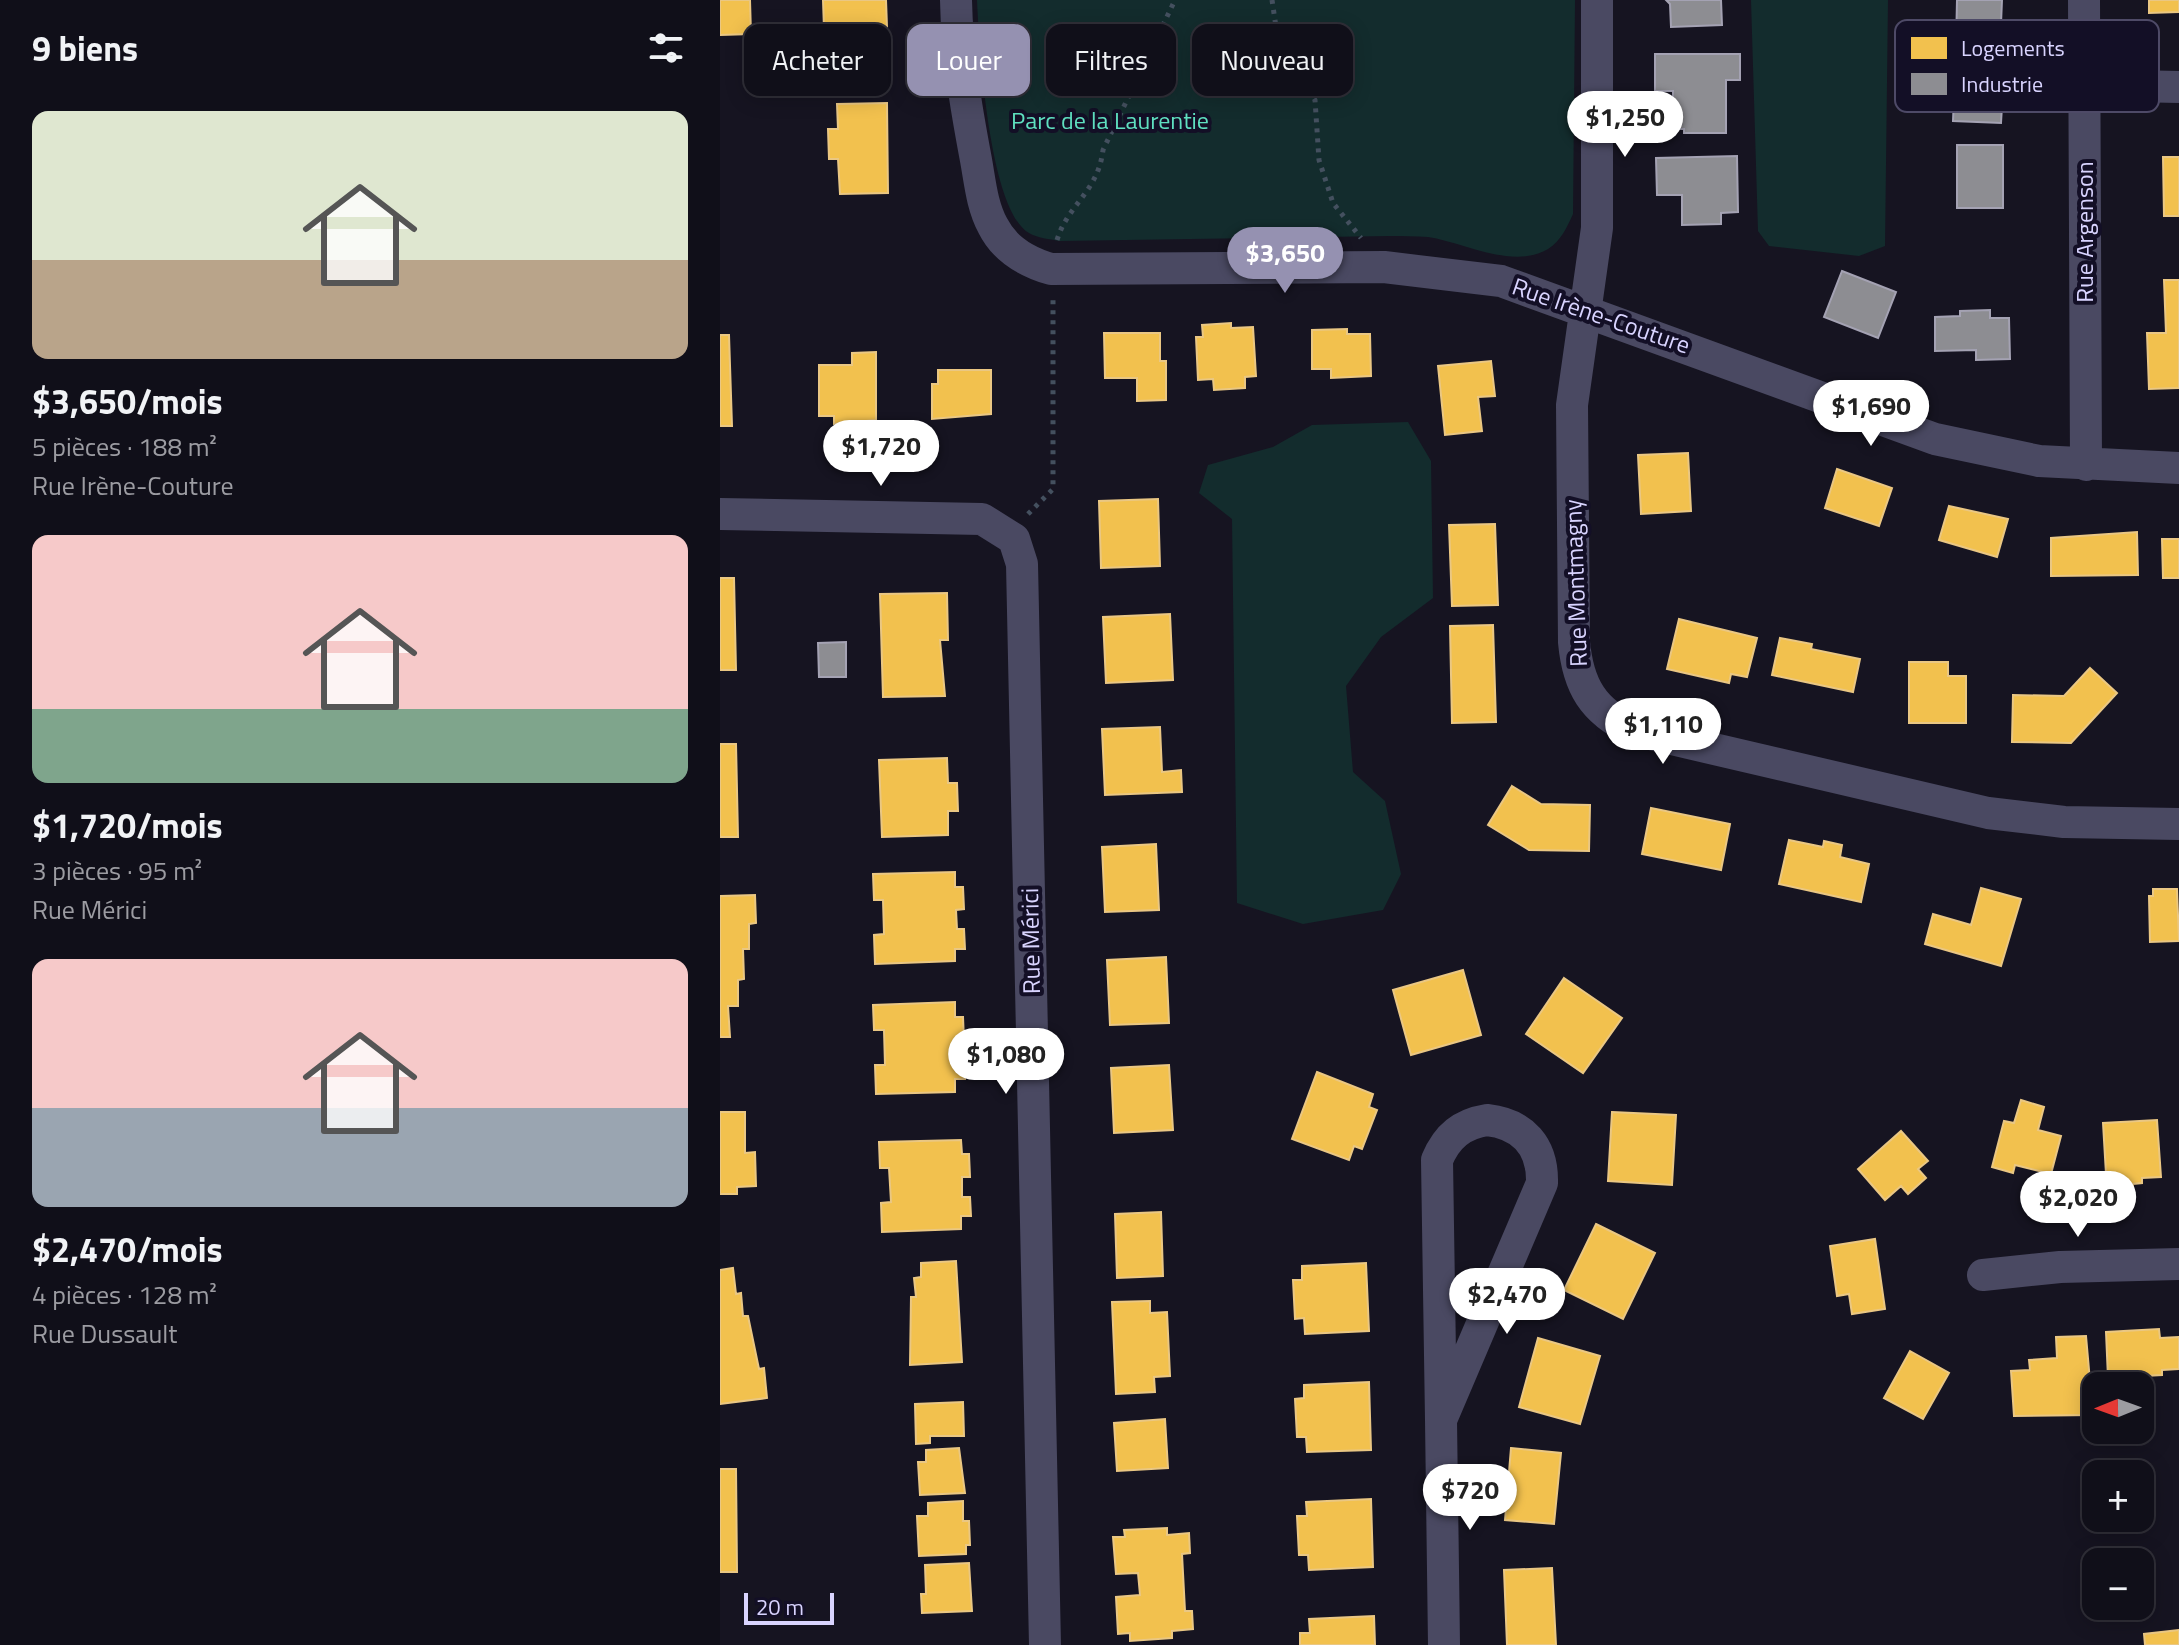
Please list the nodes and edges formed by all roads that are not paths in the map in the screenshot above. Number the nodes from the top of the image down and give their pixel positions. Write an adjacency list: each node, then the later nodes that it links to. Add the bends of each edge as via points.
1 (956, 0): 6 (street, Rue Irène-Couture, via 964,96 984,201 993,227 1029,262 1051,269 1384,267 1501,281)
2 (1597, 0): 6 (street, Rue Montmagny, via 1597,228)
3 (2159, 87): 4 (street)
4 (2179, 87)
5 (2084, 112): 7 (street, Rue Argenson)
6 (1586, 312): 7 (street, Rue Irène-Couture, via 1935,439 2039,461); 10 (street, Rue Montmagny, via 1572,405 1574,642 1583,688 1593,704 1633,730 1988,813 2064,822)
7 (2086, 465): 8 (street, Rue Irène-Couture)
8 (2179, 468)
9 (720, 514): 14 (street, Rue Mérici, via 973,518 1000,527 1014,539 1023,586)
10 (2179, 824)
11 (2179, 1264): 12 (street)
12 (1983, 1275)
13 (1441, 1420): 13 (street, via 1542,1183 1538,1152 1529,1138 1503,1122 1487,1120 1461,1128 1437,1160); 15 (street)
14 (1045, 1645)
15 (1444, 1645)

